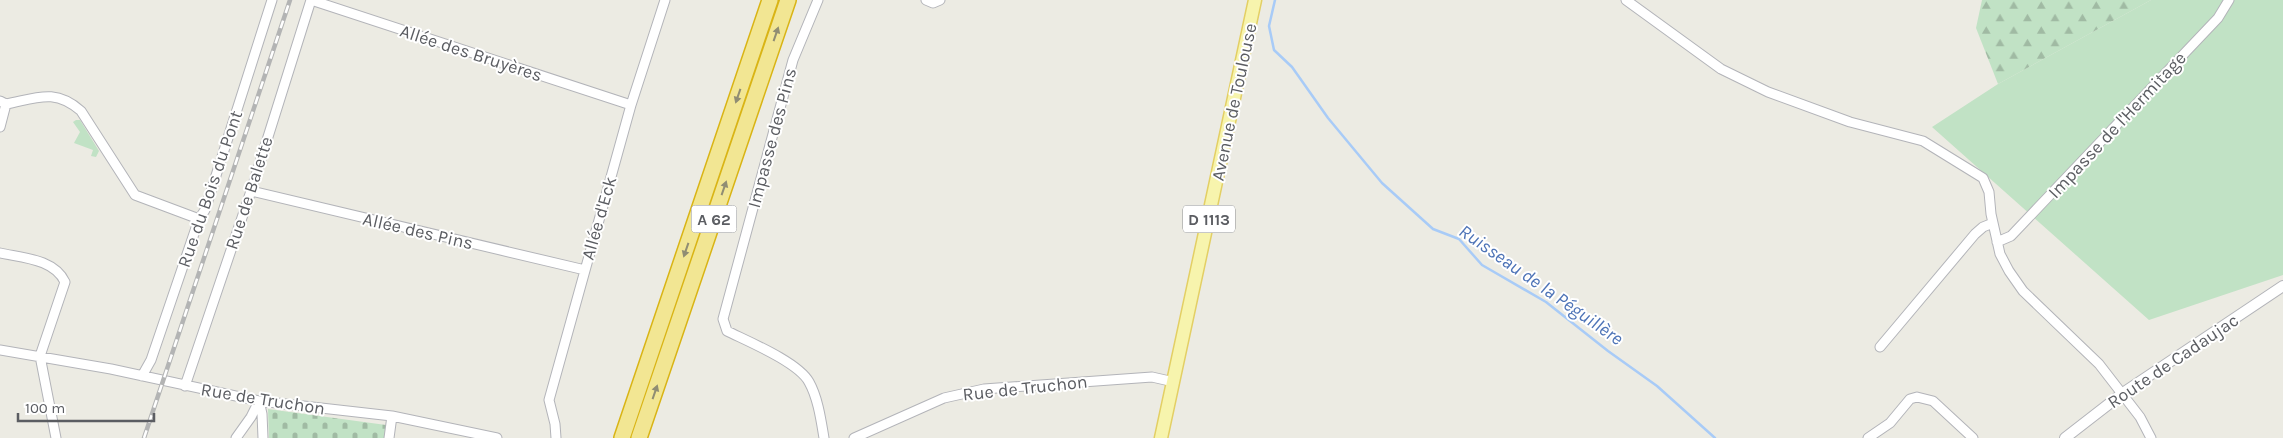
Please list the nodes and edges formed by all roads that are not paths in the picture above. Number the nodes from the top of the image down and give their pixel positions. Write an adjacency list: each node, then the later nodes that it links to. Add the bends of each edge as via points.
1 (272, 0): 16 (street, Rue du Bois du Pont, via 205,210)
2 (311, 0): 13 (street, Allée des Bruyères); 15 (street, Rue de Balette)
3 (665, 0): 13 (street, Allée d'Eck)
4 (770, 0): 37 (highway, A 62, one-way to 37)
5 (788, 0): 38 (highway, A 62, one-way to 5)
6 (818, 0): 39 (street, Impasse des Pins, via 794,60 723,320 727,331 786,360 809,380)
7 (926, 0): 8 (street, via 933,3)
8 (940, 0)
9 (1255, 0): 26 (main road, Avenue de Toulouse / D 1113)
10 (1626, 0): 17 (street, via 1721,69 1768,92 1850,122 1923,141 1983,178 1989,192)
11 (2229, 0): 18 (street, Impasse de l'Hermitage, via 2218,18 2011,236)
12 (3, 102): 14 (street); 16 (street, via 50,96 69,100 81,111 135,195)
13 (631, 105): 20 (street, Allée d'Eck)
14 (0, 127)
15 (251, 192): 20 (street, Allée des Pins); 27 (street, Rue de Balette)
16 (199, 219): 25 (street, Rue du Bois du Pont, via 151,360)
17 (1993, 223): 18 (street); 22 (street, via 1975,234)
18 (1998, 242): 28 (street, via 2000,254 2022,291 2099,364)
19 (0, 253): 24 (street, via 52,266 61,273 65,282)
20 (585, 270): 36 (street, Allée d'Eck, via 549,400)
21 (2283, 286): 28 (street, Route de Cadaujac)
22 (1880, 348)
23 (0, 350): 24 (street, Rue de Truchon)
24 (40, 356): 25 (street, Rue de Truchon); 31 (street)
25 (142, 376): 27 (street, Rue de Truchon)
26 (1174, 382): 40 (street, Rue de Truchon, via 1152,377 984,389 944,398); 41 (main road, Avenue de Toulouse / D 1113)
27 (185, 386): 29 (street, Rue de Truchon)
28 (2123, 393): 44 (street, Route de Cadaujac); 45 (street)
29 (259, 401): 30 (street, Rue de Truchon); 32 (street); 33 (street)
30 (392, 416): 34 (street); 35 (street, Rue de Truchon)
31 (56, 438)
32 (236, 438)
33 (263, 438)
34 (389, 438)
35 (498, 438)
36 (556, 438)
37 (622, 438)
38 (640, 438)
39 (824, 438)
40 (854, 438)
41 (1161, 438)
42 (1868, 438): 43 (street, via 1890,423 1910,399 1918,397 1933,401)
43 (1973, 438)
44 (2065, 438)
45 (2151, 438)

